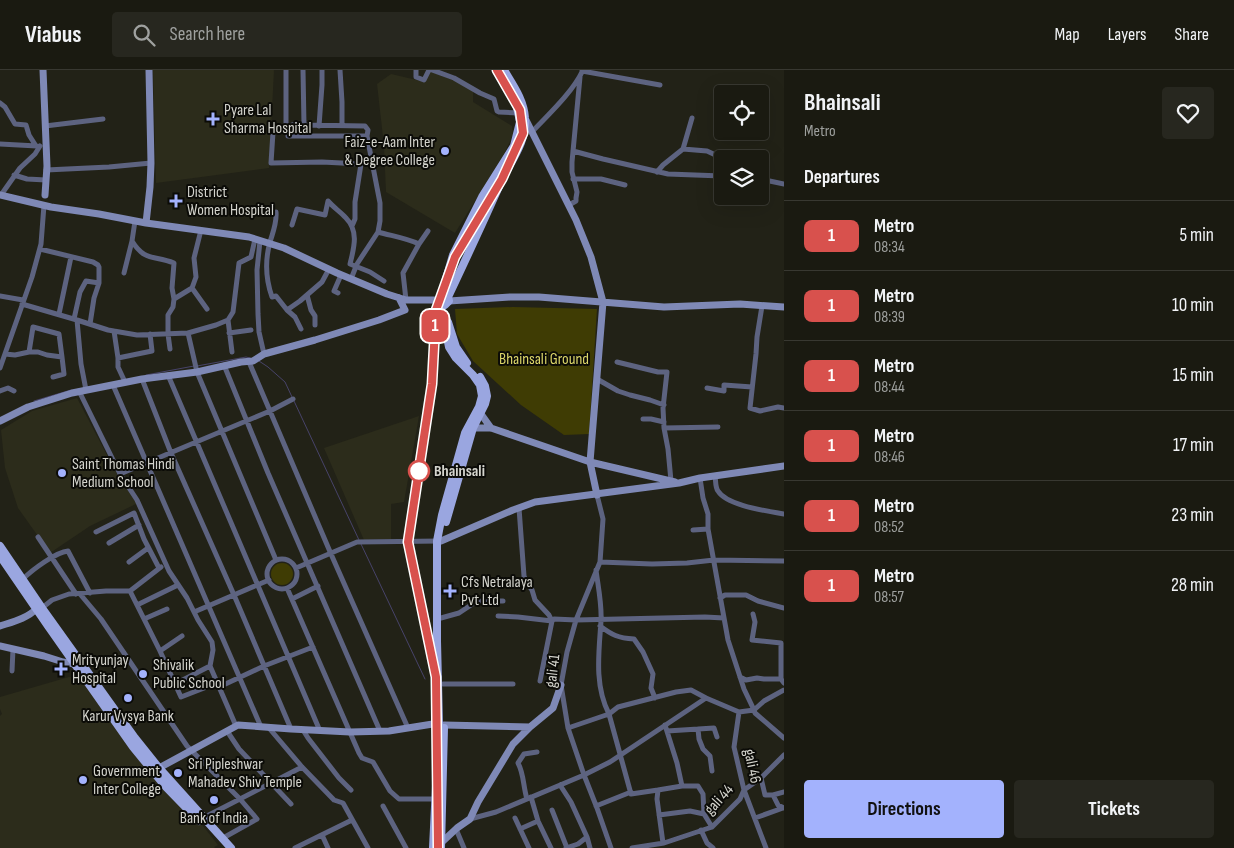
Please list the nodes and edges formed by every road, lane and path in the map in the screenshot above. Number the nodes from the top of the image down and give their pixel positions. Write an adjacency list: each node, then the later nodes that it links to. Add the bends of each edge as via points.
1 (43, 70): 20 (street)
2 (149, 70): 31 (street)
3 (286, 70): 18 (street, via 286,126)
4 (303, 70): 18 (street)
5 (322, 70): 21 (street)
6 (340, 70): 19 (street)
7 (416, 70): 8 (street, via 416,77 424,80)
8 (431, 70): 14 (street, via 494,99 499,112)
9 (499, 70): 14 (main road)
10 (504, 70): 17 (main road, via 523,103)
11 (582, 73): 12 (street); 23 (street, via 554,110); 29 (street)
12 (660, 85)
13 (0, 103): 27 (street, via 15,124 26,126 29,135)
14 (518, 113): 17 (main road)
15 (692, 118): 28 (street)
16 (103, 119): 20 (street)
17 (523, 121): 23 (street); 72 (main road, via 524,133 519,148); 72 (main road, via 514,146 482,197 453,255)
18 (304, 125): 21 (street)
19 (342, 125): 21 (street); 25 (street, via 366,126)
20 (44, 126): 27 (street)
21 (319, 126)
22 (272, 132): 49 (street, via 271,163 361,164)
23 (532, 132): 44 (street)
24 (288, 136): 25 (street)
25 (367, 136): 52 (street, via 380,203)
26 (0, 144): 27 (street)
27 (40, 146): 32 (street); 34 (street)
28 (683, 149): 30 (street); 33 (street)
29 (572, 151): 33 (street); 36 (street)
30 (714, 154)
31 (151, 163): 32 (street); 47 (street)
32 (46, 170): 37 (street)
33 (656, 172): 35 (street)
34 (14, 175): 37 (street); 41 (street)
35 (714, 176)
36 (573, 179): 39 (street, via 601,179); 44 (street, via 576,201)
37 (46, 180): 42 (street)
38 (769, 181): 40 (street)
39 (625, 184)
40 (784, 184)
41 (0, 195): 43 (street)
42 (45, 195)
43 (44, 205): 46 (street); 57 (street)
44 (569, 206): 74 (street, via 591,257)
45 (276, 212): 55 (street)
46 (135, 221): 47 (street); 54 (street)
47 (146, 224): 50 (street)
48 (292, 225): 49 (street, via 297,209 324,215 328,202)
49 (352, 226): 59 (street, via 355,237 350,264)
50 (200, 230): 53 (street); 66 (street)
51 (428, 231): 56 (street)
52 (378, 232): 56 (street); 59 (street)
53 (257, 240): 55 (street); 81 (street, via 251,257 239,263 233,312); 95 (street)
54 (132, 241): 61 (street); 70 (street, via 137,250 147,256 174,263)
55 (270, 244): 60 (street); 78 (street, via 268,288 272,297 276,296)
56 (419, 244): 71 (street, via 403,273)
57 (40, 249): 58 (street); 73 (street)
58 (72, 257): 65 (street, via 98,265); 79 (street)
59 (356, 267): 63 (street); 64 (street)
60 (329, 269): 62 (street); 68 (street, via 322,282)
61 (124, 273)
62 (341, 275): 63 (street); 67 (street, via 334,291)
63 (350, 279): 71 (street)
64 (384, 281)
65 (99, 283): 80 (street, via 86,281 80,292); 82 (street)
66 (192, 288): 70 (street); 77 (street)
67 (338, 293)
68 (307, 294): 78 (street); 83 (street)
69 (0, 296): 73 (street)
70 (174, 299): 90 (street, via 168,315)
71 (402, 299): 72 (street); 95 (street, via 405,310)
72 (444, 300): 74 (street, via 539,296); 118 (main road, via 449,347 480,385)
73 (22, 302): 79 (street); 94 (street)
74 (603, 302): 75 (street); 106 (street)
75 (762, 306): 76 (street); 109 (street)
76 (784, 307)
77 (207, 309)
78 (287, 310): 84 (street)
79 (59, 314): 80 (street)
80 (76, 319): 82 (street); 111 (street)
81 (228, 320): 87 (street); 88 (street)
82 (90, 324): 86 (street)
83 (315, 325)
84 (301, 329)
85 (251, 330): 88 (street)
86 (114, 331): 89 (street); 97 (street)
87 (188, 333): 90 (street); 102 (street)
88 (229, 333): 93 (street)
89 (150, 334): 90 (street); 97 (street, via 152,352)
90 (168, 334): 91 (street)
91 (170, 349)
92 (29, 352): 94 (street); 96 (street); 96 (street, via 34,327 59,334)
93 (232, 352)
94 (5, 354): 101 (street)
95 (262, 355): 98 (street)
96 (62, 357): 104 (street, via 64,374)
97 (118, 358): 107 (street, via 118,367)
98 (251, 362): 100 (street); 117 (street)
99 (617, 362): 115 (street, via 667,372)
100 (224, 366): 102 (street); 120 (street)
101 (0, 368)
102 (197, 372): 103 (street); 126 (street)
103 (168, 375): 105 (street); 127 (street)
104 (53, 377)
105 (142, 379): 107 (street); 128 (street)
106 (597, 379): 115 (street, via 618,391); 129 (street)
107 (125, 382): 108 (street)
108 (113, 385): 111 (street); 130 (street)
109 (752, 387): 110 (street, via 724,386 724,391); 116 (street, via 750,408 760,411)
110 (706, 388)
111 (84, 389): 121 (street, via 28,406); 132 (street)
112 (0, 391): 113 (street, via 8,388)
113 (14, 391)
114 (293, 399): 117 (street)
115 (664, 405): 122 (street)
116 (784, 408)
117 (270, 411): 120 (street); 149 (street)
118 (479, 413): 123 (main road); 125 (street)
119 (643, 419): 122 (street)
120 (247, 420): 126 (street); 158 (street)
121 (0, 421)
122 (664, 425): 124 (street); 135 (street)
123 (471, 427): 125 (street); 145 (main road)
124 (718, 427)
125 (491, 428): 129 (street)
126 (222, 431): 127 (street); 152 (street)
127 (196, 442): 128 (street); 165 (street)
128 (171, 453): 130 (street); 171 (street)
129 (590, 462): 135 (street); 137 (street)
130 (147, 463): 132 (street); 176 (street)
131 (784, 466): 133 (street)
132 (120, 474): 157 (street, via 137,500)
133 (715, 476): 134 (street); 139 (street, via 719,493 729,500 750,508)
134 (700, 478): 136 (street); 141 (street)
135 (671, 481): 136 (street)
136 (679, 483): 137 (street)
137 (597, 495): 138 (street, via 535,502); 156 (street, gali 41, via 603,520)
138 (519, 508): 145 (street); 187 (street, via 524,576 534,600)
139 (784, 514)
140 (138, 525): 143 (street, via 134,513); 146 (street); 148 (street)
141 (708, 529): 142 (street); 153 (street)
142 (692, 530)
143 (96, 532)
144 (38, 537): 151 (street)
145 (439, 541): 149 (street, via 360,542); 183 (main road); 215 (main road, via 437,641)
146 (109, 543)
147 (0, 546): 162 (main road)
148 (148, 548): 155 (street); 159 (street)
149 (331, 554): 158 (street); 221 (street)
150 (0, 556): 177 (main road)
151 (52, 558): 162 (street); 169 (street, via 68,551); 170 (street)
152 (276, 560): 160 (street, via 288,560); 163 (street, via 268,568)
153 (714, 560): 154 (street); 156 (street, via 652,564); 172 (street)
154 (784, 561)
155 (129, 562)
156 (600, 562): 161 (street, gali 41)
157 (166, 563): 159 (street); 164 (street)
158 (308, 563): 160 (street); 166 (street)
159 (159, 568): 168 (street)
160 (296, 568): 167 (street, via 296,580)
161 (596, 569): 186 (street, gali 41); 188 (street)
162 (22, 579): 177 (main road)
163 (268, 580): 165 (street); 167 (street, via 276,588)
164 (178, 585): 175 (street); 180 (street)
165 (257, 585): 171 (street); 195 (street)
166 (318, 586): 173 (street); 228 (street)
167 (287, 588): 173 (street)
168 (130, 591): 169 (street); 175 (street)
169 (90, 593): 170 (street)
170 (78, 594): 177 (street, via 52,600); 233 (street, via 101,619)
171 (234, 595): 176 (street); 198 (street)
172 (720, 598): 178 (street, via 746,595); 184 (street)
173 (292, 599): 192 (street)
174 (503, 601): 183 (street, via 479,601 459,613)
175 (137, 605): 185 (street)
176 (209, 606): 180 (street); 200 (street)
177 (39, 608): 189 (street); 196 (main road)
178 (784, 608)
179 (168, 609): 185 (street)
180 (194, 612): 197 (street, via 212,642)
181 (753, 614): 203 (street, via 752,640 781,643)
182 (498, 616): 187 (street)
183 (442, 618): 205 (main road)
184 (724, 618): 188 (street); 201 (street)
185 (144, 619): 194 (street)
186 (576, 620): 187 (street); 188 (street); 208 (street, gali 41)
187 (552, 621): 202 (street)
188 (601, 622): 210 (street, via 613,635 634,639 640,646 653,674 651,688); 214 (street, via 598,672)
189 (0, 626)
190 (182, 636): 194 (street)
191 (0, 646): 193 (street)
192 (313, 647): 195 (street); 230 (street)
193 (13, 649): 196 (street, via 63,662); 199 (street)
194 (160, 650): 204 (street)
195 (288, 656): 198 (street); 226 (street)
196 (77, 662): 238 (main road); 277 (main road, via 133,747)
197 (210, 666): 204 (street); 207 (street)
198 (264, 666): 200 (street); 224 (street)
199 (12, 672)
200 (240, 677): 207 (street); 218 (street)
201 (740, 677): 203 (street); 212 (street)
202 (540, 681)
203 (783, 681)
204 (175, 684): 207 (street, via 181,697)
205 (443, 684): 206 (street); 215 (main road)
206 (513, 684)
207 (218, 685): 217 (street)
208 (561, 686): 219 (street, via 553,708); 222 (street, gali 41)
209 (784, 690): 212 (street)
210 (655, 698): 211 (street, via 691,690); 214 (street, via 618,707)
211 (706, 698): 213 (street); 216 (street)
212 (754, 710): 213 (street); 232 (street, gali 46)
213 (739, 712): 247 (street, gali 46, via 734,748)
214 (608, 714): 222 (street); 235 (street)
215 (442, 724): 219 (street); 221 (street); 253 (main road); 275 (main road, via 444,738)
216 (665, 725): 229 (street); 235 (street)
217 (236, 726): 218 (street); 227 (street)
218 (261, 727): 220 (street)
219 (530, 727): 264 (street, via 513,744)
220 (269, 728): 224 (street); 237 (street)
221 (408, 728): 228 (street)
222 (568, 728): 240 (street, gali 41)
223 (698, 729): 229 (street); 231 (street, via 714,728); 239 (street, via 703,749 710,756)
224 (290, 730): 225 (street)
225 (303, 730): 226 (street); 245 (street)
226 (320, 730): 230 (street)
227 (227, 731): 233 (street); 242 (street)
228 (380, 731): 230 (street)
229 (667, 731): 244 (street)
230 (350, 732): 253 (street, via 362,758 373,762 390,792 399,800)
231 (717, 736)
232 (784, 738)
233 (192, 750): 238 (street); 252 (street)
234 (537, 752): 251 (street, via 524,754 518,763)
235 (620, 755): 240 (street); 248 (street)
236 (784, 755): 241 (street, gali 44)
237 (302, 767): 242 (street); 265 (street, via 334,800 343,803)
238 (159, 768): 261 (main road)
239 (712, 771)
240 (584, 775): 243 (street); 256 (street, gali 41)
241 (761, 778): 247 (street, gali 44); 250 (street, via 765,795)
242 (271, 783): 252 (street); 254 (street)
243 (560, 785): 251 (street); 273 (street)
244 (682, 786): 246 (street); 259 (street, via 698,786 703,794)
245 (351, 790)
246 (658, 790): 248 (street); 260 (street)
247 (744, 790): 263 (street, gali 46); 267 (street, gali 44, via 740,799)
248 (631, 792): 256 (street)
249 (784, 792): 250 (street)
250 (774, 795): 257 (street, via 778,805)
251 (529, 798): 264 (street); 266 (street)
252 (240, 799): 261 (street); 272 (street, via 257,819)
253 (436, 799): 275 (main road)
254 (290, 804)
255 (383, 806): 282 (street)
256 (596, 806): 288 (street, gali 41)
257 (784, 808): 263 (street)
258 (552, 810): 286 (street)
259 (704, 814): 260 (street, via 690,811); 267 (street)
260 (659, 815): 274 (street)
261 (203, 818): 272 (main road)
262 (515, 818): 269 (street)
263 (755, 818): 290 (street, gali 46)
264 (470, 819): 268 (street)
265 (352, 820): 271 (street); 281 (street)
266 (538, 821): 269 (street); 285 (street)
267 (712, 827): 270 (street, gali 44)
268 (456, 829): 275 (street); 283 (street)
269 (520, 829): 284 (street)
270 (701, 830): 274 (street, gali 44); 276 (street)
271 (322, 835): 279 (street); 280 (street)
272 (223, 838): 278 (main road)
273 (587, 838): 286 (street); 287 (street)
274 (662, 845): 289 (street, gali 44)
275 (436, 847)
276 (710, 847)
277 (225, 848)
278 (231, 848)
279 (295, 848)
280 (328, 848)
281 (368, 848)
282 (406, 848)
283 (464, 848)
284 (529, 848)
285 (551, 848)
286 (567, 848)
287 (590, 848)
288 (611, 848)
289 (632, 848)
290 (766, 848)

